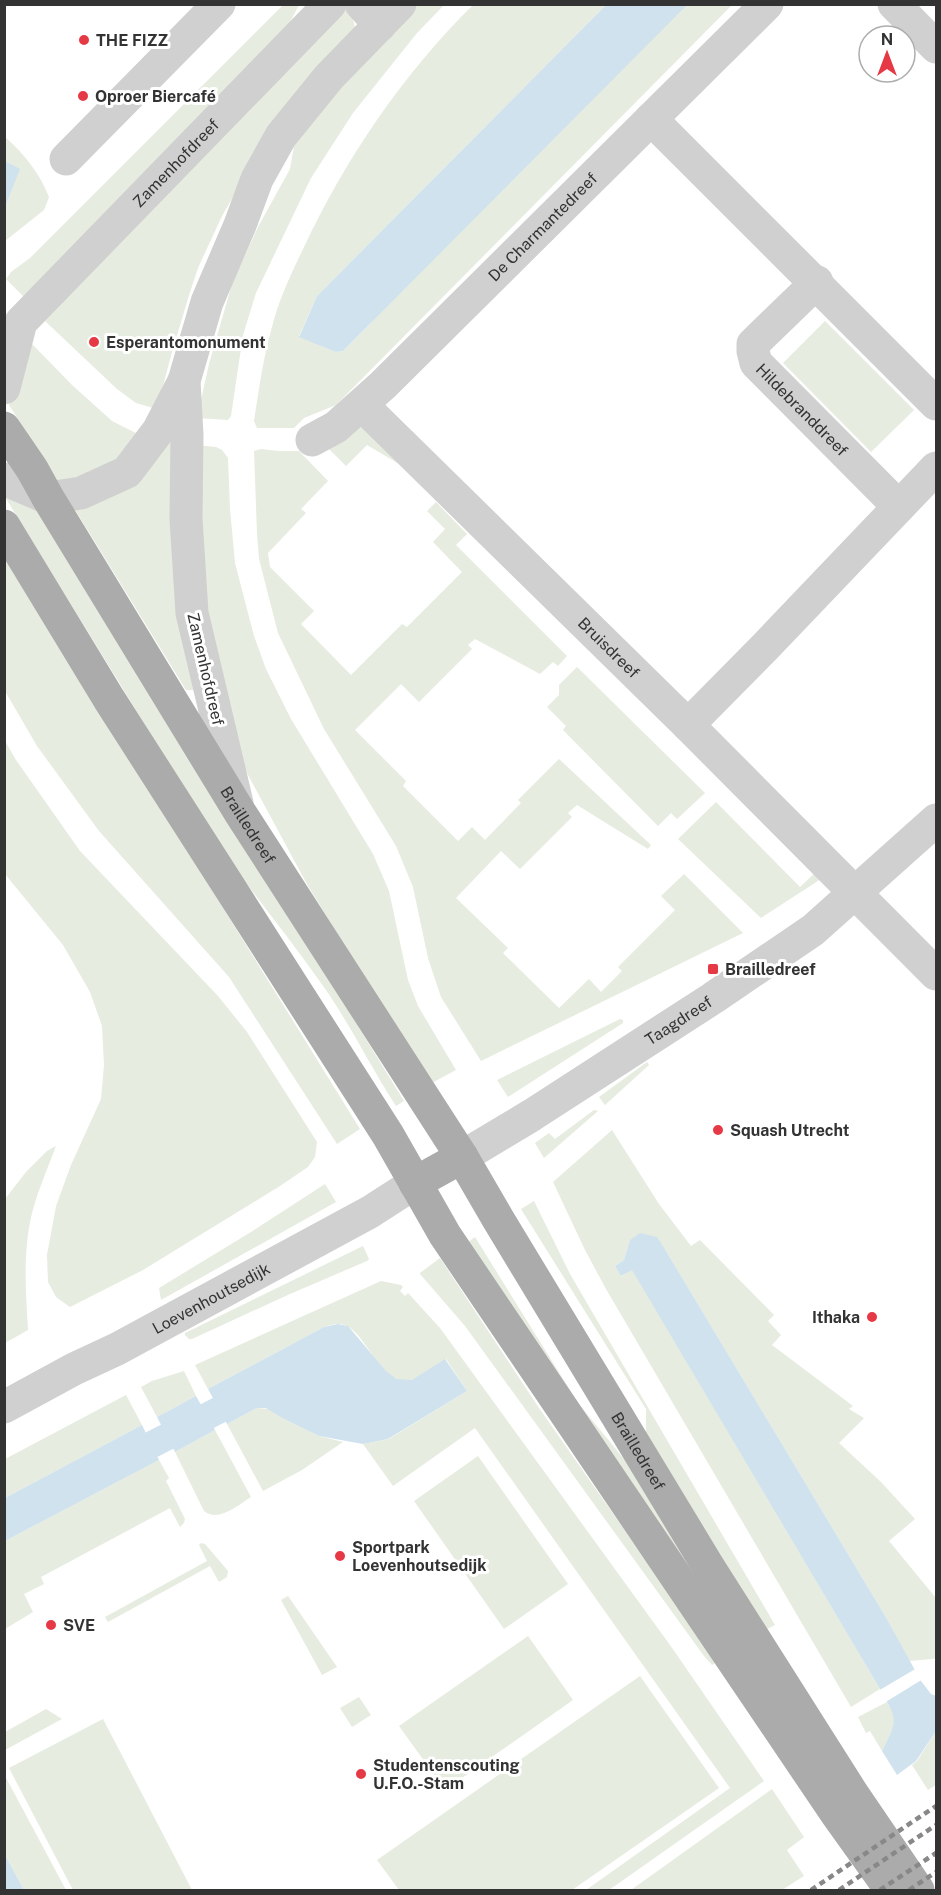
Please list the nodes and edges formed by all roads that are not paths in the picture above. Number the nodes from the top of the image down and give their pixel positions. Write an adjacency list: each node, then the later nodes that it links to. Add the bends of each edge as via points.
1 (219, 4): 8 (street)
2 (330, 4): 10 (street, Zamenhofdreef)
3 (767, 4): 7 (street, De Charmantedreef)
4 (894, 4): 6 (street)
5 (380, 11): 11 (street, Zamenhofdreef, via 281,136 262,170 207,302)
6 (936, 47)
7 (651, 119): 9 (street); 14 (street, De Charmantedreef)
8 (66, 159)
9 (817, 282): 13 (street); 20 (street, Hildebranddreef, via 753,344 756,363)
10 (13, 324): 12 (street, Zamenhofdreef)
11 (184, 381): 19 (street, Zamenhofdreef, via 158,431 127,472 81,493); 23 (street, Zamenhofdreef, via 192,613)
12 (4, 388)
13 (936, 404)
14 (362, 405): 16 (street, De Charmantedreef, via 336,427); 22 (street, Bruisdreef)
15 (4, 428): 19 (main road, Brailledreef)
16 (312, 440)
17 (936, 468): 20 (street)
18 (4, 479): 19 (street)
19 (48, 498): 23 (main road, Brailledreef)
20 (898, 506): 22 (street)
21 (4, 526): 28 (main road)
22 (688, 725): 25 (street, Bruisdreef)
23 (238, 811): 27 (main road, Brailledreef)
24 (936, 820): 25 (street, Taagdreef)
25 (856, 893): 26 (street, Bruisdreef); 27 (street, Taagdreef, via 813,930 713,998)
26 (936, 974)
27 (462, 1157): 28 (main road); 31 (main road, Brailledreef, via 708,1566)
28 (415, 1183): 29 (street, Loevenhoutsedijk, via 370,1212); 30 (main road, via 466,1267)
29 (4, 1407)
30 (891, 1890)
31 (918, 1890)

